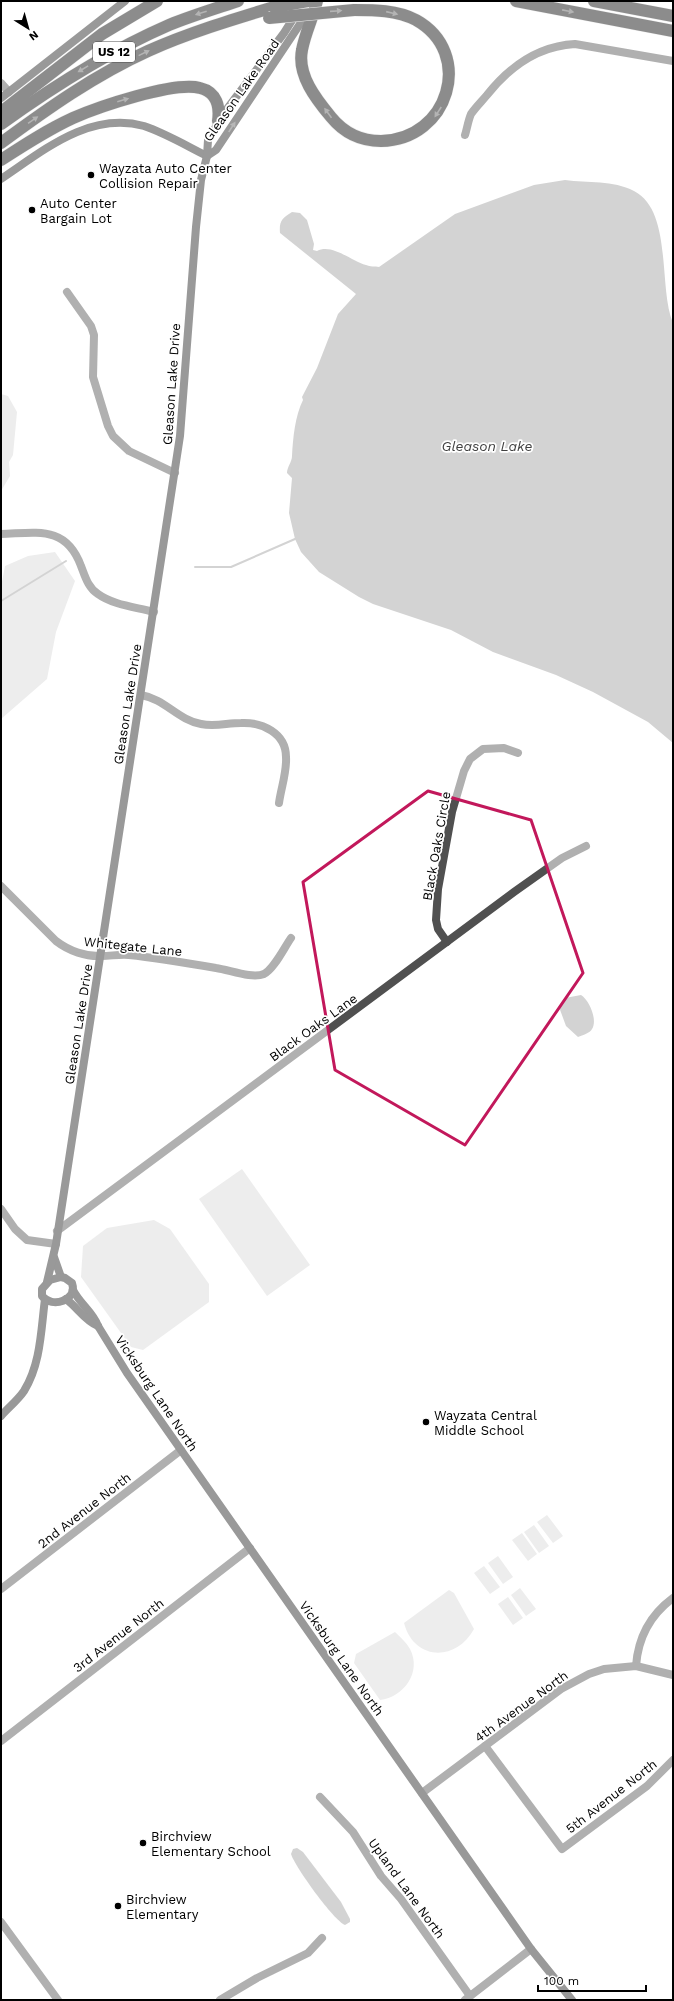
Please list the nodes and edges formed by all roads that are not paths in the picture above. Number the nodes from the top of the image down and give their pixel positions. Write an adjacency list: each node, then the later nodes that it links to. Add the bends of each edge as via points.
1 (125, 1): 16 (main road)
2 (143, 1): 13 (highway)
3 (157, 1): 13 (highway)
4 (238, 1): 20 (highway, US 12, one-way to 20, via 176,22 123,47 76,74)
5 (303, 1): 19 (main road, Gleason Lake Road, via 284,33)
6 (308, 1): 10 (highway, bridge)
7 (316, 1): 10 (highway, one-way to 7, bridge, via 354,10 383,11 411,18 429,31 442,49 448,71 445,98 430,122 413,134 396,140 365,140 344,130 328,114 306,80 301,64 302,48); 23 (main road, Gleason Lake Road, one-way to 7, via 216,150)
8 (516, 1): 12 (highway, one-way to 12)
9 (594, 1): 11 (highway)
10 (271, 13): 22 (highway, US 12, one-way to 10, via 58,103 146,52 183,36 235,19)
11 (673, 16)
12 (673, 31)
13 (102, 34): 18 (highway)
14 (673, 61): 21 (street, via 575,44 539,51 521,62 495,85 472,114)
15 (1, 83): 16 (street)
16 (8, 92): 17 (main road)
17 (1, 98)
18 (1, 112)
19 (218, 121): 23 (main road, Gleason Lake Road, via 208,140); 24 (highway, one-way to 19, via 39,135 73,118 108,104 160,91 189,87 206,90 214,97 219,107)
20 (1, 124)
21 (465, 135)
22 (1, 143)
23 (207, 156): 25 (main road, via 144,126 108,123 88,127 70,135); 27 (main road, Gleason Lake Drive, via 201,180 196,227)
24 (1, 160)
25 (1, 179)
26 (67, 292): 27 (street, via 91,326 94,335 93,376 113,436 129,451)
27 (175, 473): 29 (main road, Gleason Lake Drive)
28 (1, 534): 29 (street, via 50,533 59,537 74,550 86,579 97,594 106,599)
29 (154, 612): 30 (main road, Gleason Lake Drive)
30 (141, 695): 32 (street, via 157,699 200,724 258,724 275,733 282,742 287,758); 37 (main road, Gleason Lake Drive)
31 (518, 752): 36 (street, Black Oaks Circle, via 504,748 483,749 470,759 464,771 452,812 438,889 436,920 438,929)
32 (279, 802)
33 (586, 846): 36 (street, Black Oaks Lane, via 562,858)
34 (1, 886): 37 (street, Whitegate Lane, via 64,947)
35 (291, 938): 37 (street, Whitegate Lane, via 270,969 256,976 127,955)
36 (447, 942): 39 (street, Black Oaks Lane)
37 (100, 956): 39 (main road, Gleason Lake Drive)
38 (1, 1209): 40 (street, via 15,1229 27,1240)
39 (57, 1231): 40 (main road, Gleason Lake Drive)
40 (56, 1244): 41 (main road, Gleason Lake Drive)
41 (54, 1254): 42 (main road, Gleason Lake Drive); 43 (main road, Gleason Lake Drive)
42 (61, 1277): 43 (main road); 44 (main road, via 69,1280)
43 (47, 1282): 46 (main road, via 42,1292)
44 (73, 1290): 45 (main road); 47 (main road, Vicksburg Lane North, via 78,1301 96,1318)
45 (66, 1299): 46 (main road); 47 (main road, Vicksburg Lane North, via 90,1323)
46 (48, 1300): 48 (main road, via 34,1368 24,1391)
47 (98, 1326): 49 (main road, Vicksburg Lane North, via 127,1373)
48 (1, 1416)
49 (181, 1450): 50 (main road, Vicksburg Lane North); 51 (street, 2nd Avenue North)
50 (250, 1548): 55 (street, 3rd Avenue North); 58 (main road, Vicksburg Lane North)
51 (1, 1590)
52 (673, 1598): 53 (street, via 659,1609 643,1631)
53 (636, 1666): 54 (street); 56 (street, 4th Avenue North, via 604,1669 575,1681)
54 (673, 1675)
55 (1, 1741)
56 (485, 1746): 57 (street, 5th Avenue North, via 562,1849 647,1786); 58 (street, 4th Avenue North)
57 (673, 1760)
58 (422, 1793): 62 (main road, Vicksburg Lane North)
59 (320, 1797): 63 (street, Upland Lane North, via 352,1832 381,1876 401,1899)
60 (1, 1922): 64 (street)
61 (322, 1938): 65 (street, via 308,1953)
62 (531, 1949): 63 (street); 66 (main road, Vicksburg Lane North)
63 (467, 1998)
64 (58, 2000)
65 (220, 2000)
66 (572, 2000)

